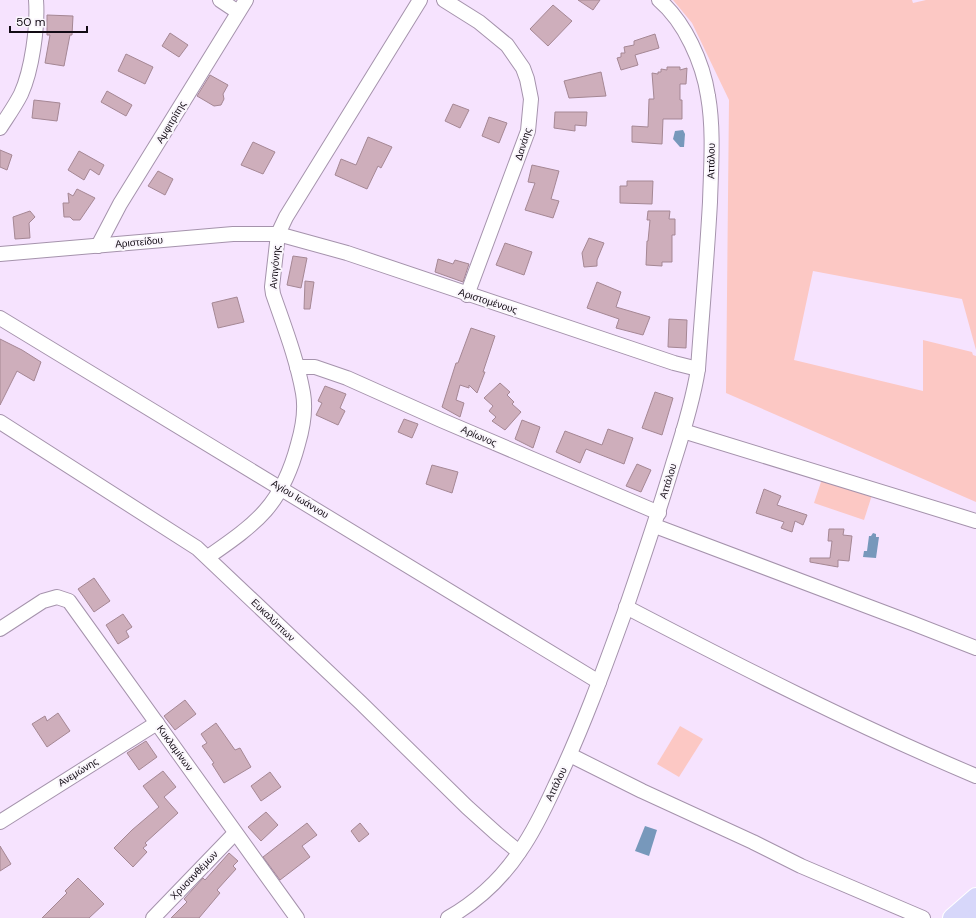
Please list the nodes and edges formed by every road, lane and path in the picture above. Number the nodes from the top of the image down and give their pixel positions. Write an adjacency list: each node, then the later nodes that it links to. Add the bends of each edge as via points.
1 (36, 0): 7 (street, via 35,27 26,77 21,94)
2 (220, 0): 6 (street)
3 (420, 0): 8 (street, Αντιγόνης, via 289,210)
4 (444, 0): 11 (street, Δανάης, via 479,22 507,45 523,68 531,99 528,131)
5 (660, 0): 14 (street, Αττάλου, via 677,20 694,49 702,68 710,106 710,193)
6 (242, 6): 9 (street, Αμφιτρίτης, via 120,204)
7 (0, 128)
8 (278, 234): 9 (street, Αριστείδου, via 233,234); 11 (street, Αριστομένους, via 347,254); 13 (street, Αντιγόνης, via 272,287)
9 (98, 246): 10 (street, Αριστείδου)
10 (0, 254)
11 (467, 295): 14 (street, Αριστομένους, via 674,363)
12 (0, 318): 17 (street, Αγίου Ιωάννου)
13 (297, 367): 17 (street, Αντιγόνης, via 303,393 303,419 300,438); 18 (street, Αρίωνος, via 315,367 347,378)
14 (698, 368): 16 (street, Αττάλου)
15 (0, 422): 20 (street, Ευκαλύπτων, via 191,543)
16 (683, 431): 18 (street, Αττάλου); 19 (street)
17 (282, 488): 20 (street, Αντιγόνης, via 253,524); 24 (street, Αγίου Ιωάννου)
18 (657, 520): 21 (street, Αττάλου); 23 (street, Αρίωνος)
19 (976, 521)
20 (208, 557): 30 (street, Ευκαλύπτων, via 472,811)
21 (626, 607): 24 (street, Αττάλου); 27 (street, via 790,691)
22 (0, 629): 25 (street, Κυκλαμίνων, via 43,601 57,596 69,601)
23 (976, 648)
24 (599, 682): 26 (street, Αττάλου)
25 (157, 723): 28 (street, Ανεμώνης); 29 (street, Κυκλαμίνων)
26 (570, 755): 30 (street, Αττάλου); 36 (street, via 801,866)
27 (976, 776)
28 (0, 822)
29 (235, 833): 33 (street, Χρυσανθέμων); 34 (street, Κυκλαμίνων)
30 (520, 852): 35 (street, Αττάλου, via 486,890)
31 (976, 897): 37 (main road)
32 (976, 916): 38 (main road)
33 (153, 918)
34 (297, 918)
35 (448, 918)
36 (923, 918)
37 (952, 918)
38 (974, 918)

